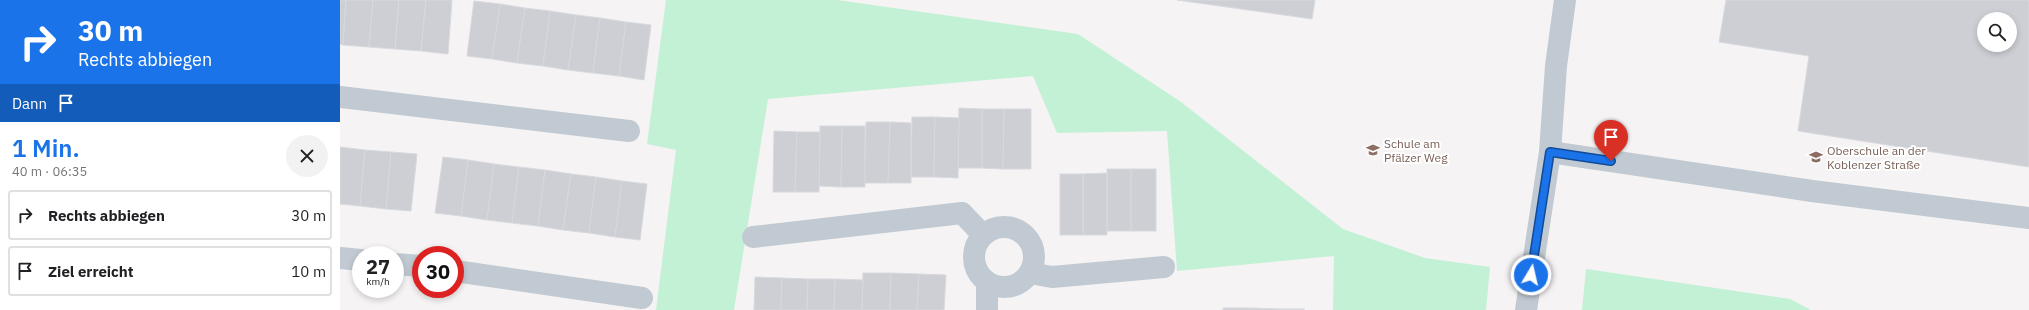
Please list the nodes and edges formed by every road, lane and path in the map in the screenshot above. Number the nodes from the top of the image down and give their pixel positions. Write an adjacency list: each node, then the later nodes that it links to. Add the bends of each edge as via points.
1 (1565, 0): 4 (street, via 1556,66)
2 (340, 97): 3 (street)
3 (629, 131)
4 (1550, 152): 5 (street, via 1812,191); 16 (street)
5 (2029, 218)
6 (984, 235): 7 (street, via 962,213); 12 (street, via 998,227 1015,228 1028,238 1034,255); 13 (street, via 975,250 976,268)
7 (753, 237)
8 (340, 258): 9 (street)
9 (352, 259)
10 (1164, 267): 12 (street, via 1052,277)
11 (464, 272): 14 (street)
12 (1030, 273): 13 (street, via 1018,284 1002,287)
13 (987, 282): 15 (street)
14 (642, 298)
15 (987, 310)
16 (1526, 310)

